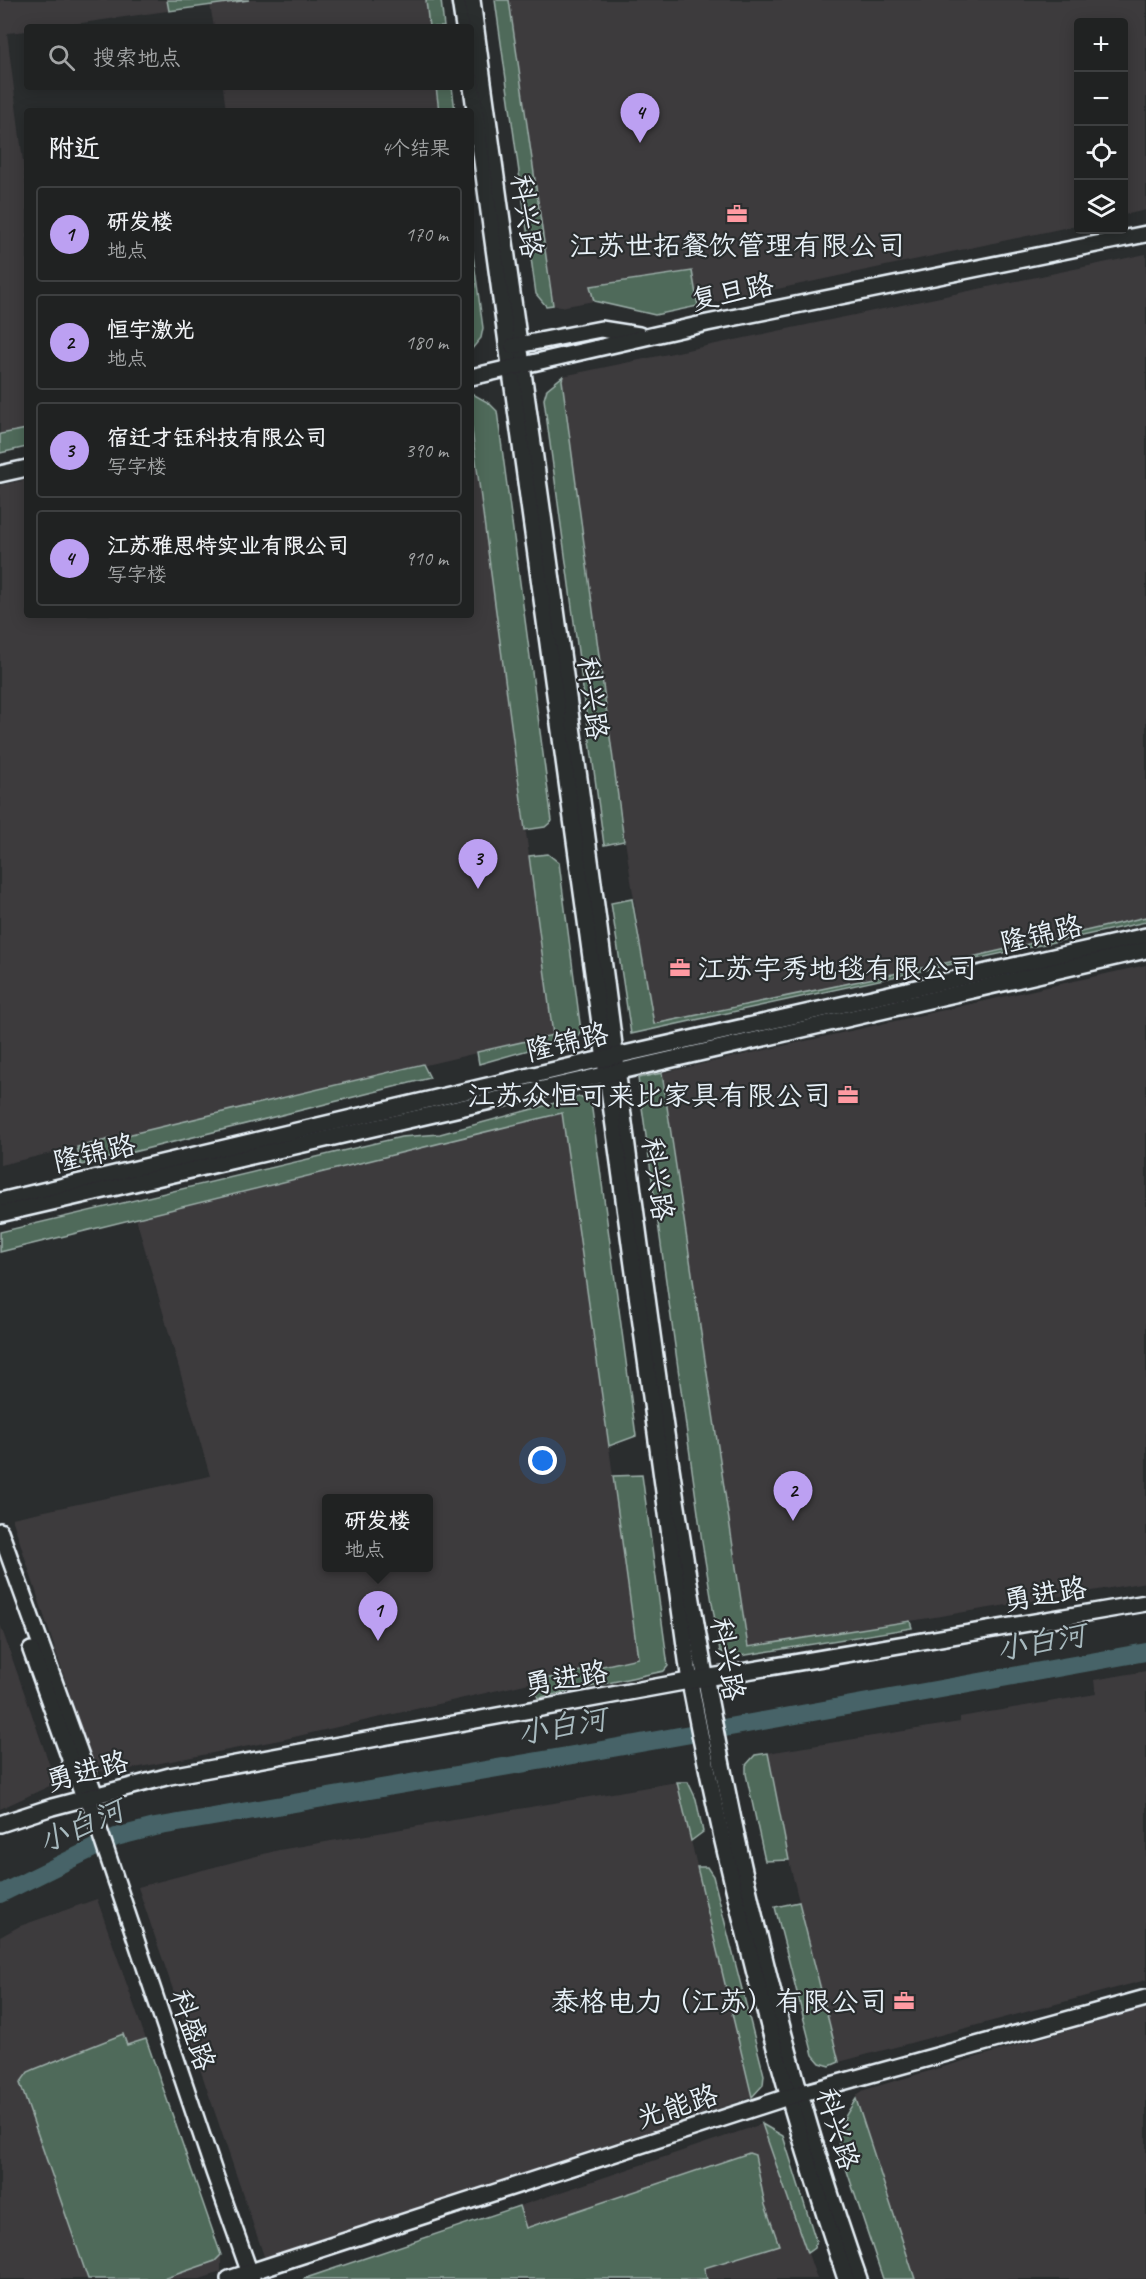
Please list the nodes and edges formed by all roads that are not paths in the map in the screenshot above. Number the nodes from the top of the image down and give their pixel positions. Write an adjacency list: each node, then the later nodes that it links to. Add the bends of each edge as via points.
1 (460, 0): 3 (main road)
2 (472, 0): 7 (main road, 科兴路)
3 (464, 24)
4 (473, 90): 7 (main road, 科兴路)
5 (1146, 234): 6 (main road, 复旦路)
6 (648, 337): 7 (main road, via 601,329); 8 (main road, 复旦路)
7 (514, 346): 8 (main road, 科兴路)
8 (517, 367): 9 (main road, 复旦路); 14 (main road, 科兴路)
9 (474, 376)
10 (24, 469): 11 (main road)
11 (0, 474)
12 (1146, 936): 14 (main road, 隆锦路)
13 (1146, 951): 14 (main road, 隆锦路)
14 (611, 1065): 15 (main road, 隆锦路); 16 (main road, 隆锦路); 20 (main road, 科兴路, via 669,1455)
15 (0, 1201)
16 (0, 1214)
17 (0, 1531): 21 (main road, 科盛路)
18 (0, 1562): 21 (main road, 科盛路)
19 (1146, 1603): 20 (main road, 勇进路)
20 (697, 1680): 21 (main road, 勇进路, via 170,1776); 24 (main road, 科兴路)
21 (89, 1797): 22 (main road, 勇进路); 25 (main road, 科盛路)
22 (0, 1824)
23 (1146, 1998): 24 (main road, 光能路)
24 (794, 2095): 25 (main road, 光能路); 27 (main road, 科兴路); 28 (main road, 科兴路)
25 (251, 2275): 26 (main road, 光能路)
26 (228, 2279)
27 (846, 2279)
28 (860, 2279)

